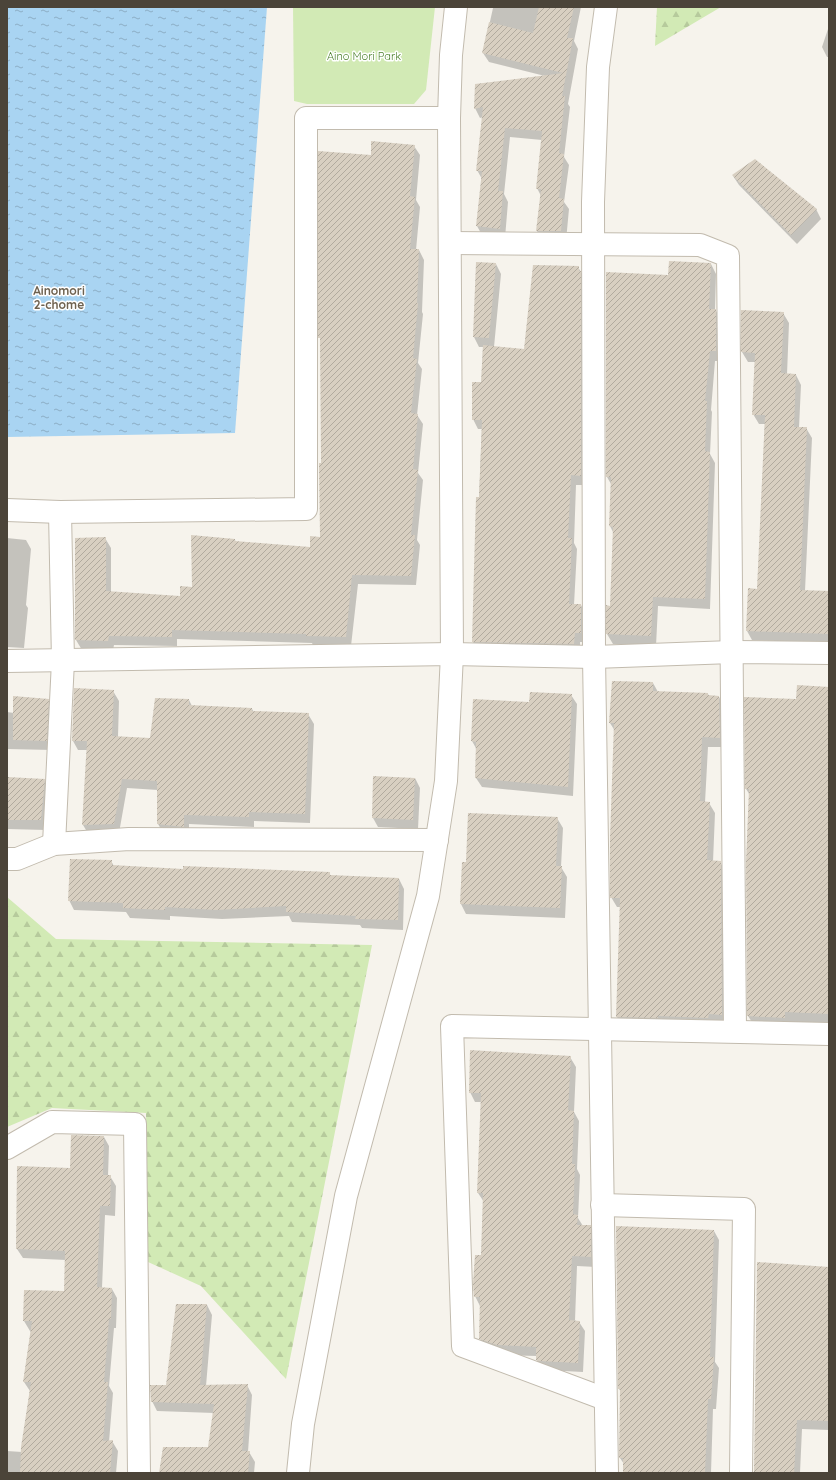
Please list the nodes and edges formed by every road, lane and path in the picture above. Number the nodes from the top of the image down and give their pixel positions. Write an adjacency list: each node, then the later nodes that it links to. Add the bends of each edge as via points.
1 (456, 7): 3 (street)
2 (606, 7): 5 (street, via 596,106)
3 (449, 118): 4 (street); 7 (street, via 306,118 306,509)
4 (450, 243): 5 (street); 10 (street)
5 (594, 245): 8 (street, via 700,245 728,256); 11 (street)
6 (7, 510): 7 (street)
7 (60, 512): 12 (street)
8 (732, 652): 9 (street); 11 (street); 18 (street)
9 (829, 653)
10 (452, 654): 11 (street); 12 (street); 14 (street, via 446,781)
11 (594, 657): 17 (street)
12 (63, 660): 13 (street); 15 (street)
13 (7, 661)
14 (437, 840): 15 (street, via 128,839); 24 (street, via 428,896 346,1196 303,1424)
15 (54, 844): 16 (street, via 17,859)
16 (7, 859)
17 (600, 1030): 18 (street); 21 (street); 22 (street, via 452,1026 463,1346)
18 (735, 1031): 19 (street)
19 (829, 1034)
20 (7, 1148): 23 (street, via 52,1122 135,1124)
21 (602, 1205): 22 (street); 26 (street, via 744,1209)
22 (605, 1399): 25 (street)
23 (139, 1473)
24 (298, 1473)
25 (607, 1473)
26 (741, 1473)

